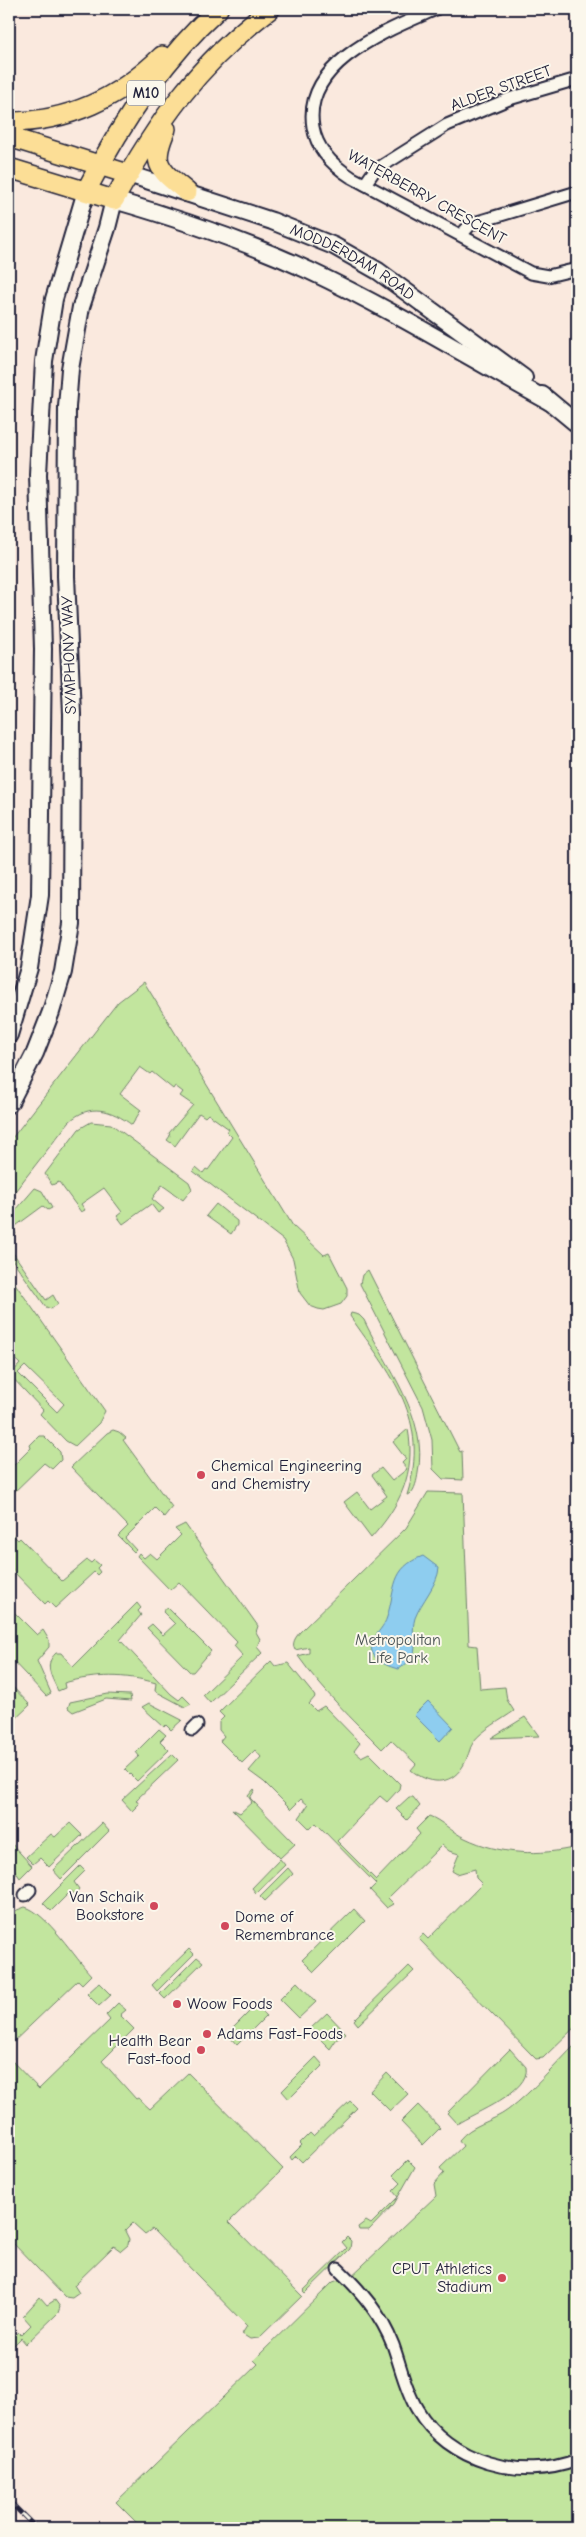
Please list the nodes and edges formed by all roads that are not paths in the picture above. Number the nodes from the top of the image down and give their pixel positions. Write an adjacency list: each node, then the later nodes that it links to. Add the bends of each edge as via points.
1 (218, 9): 4 (main road, M10)
2 (270, 9): 6 (main road, M10, via 225,47)
3 (436, 9): 12 (street, WATERBERRY CRESCENT, via 393,28 341,61 321,82 315,95 312,120 318,144 336,166)
4 (200, 26): 7 (main road, via 179,40 133,82 104,99 54,117); 9 (main road, M10, via 141,100)
5 (577, 79): 12 (street, ALDER STREET, via 509,99 447,125 374,171)
6 (182, 93): 11 (main road, M10); 14 (main road, via 159,144 157,161 166,174)
7 (9, 122)
8 (9, 137): 9 (main road)
9 (100, 165): 11 (main road); 13 (main road, M10)
10 (9, 168): 13 (main road)
11 (128, 174): 14 (main road, MODDERDAM ROAD); 16 (main road, M10)
12 (365, 184): 17 (street, WATERBERRY CRESCENT)
13 (86, 191): 16 (main road); 21 (main road, SYMPHONY WAY, via 54,299 44,361 38,483 43,649 40,895 30,968)
14 (187, 192): 19 (main road, MODDERDAM ROAD, via 334,246 378,271 502,360)
15 (577, 192): 17 (street, via 471,224)
16 (114, 200): 19 (main road, MODDERDAM ROAD, via 224,236 308,270 451,344); 22 (main road, SYMPHONY WAY, via 82,308 70,369 67,407 67,586 72,714 71,923 63,972 51,1012)
17 (461, 235): 18 (street, WATERBERRY CRESCENT, via 531,274 548,276)
18 (577, 269)
19 (550, 402): 20 (main road, MODDERDAM ROAD)
20 (577, 424)
21 (9, 1035)
22 (9, 1104)
23 (338, 2269): 24 (street, via 381,2319 416,2408 444,2440 500,2467 521,2470 544,2468)
24 (577, 2460)

